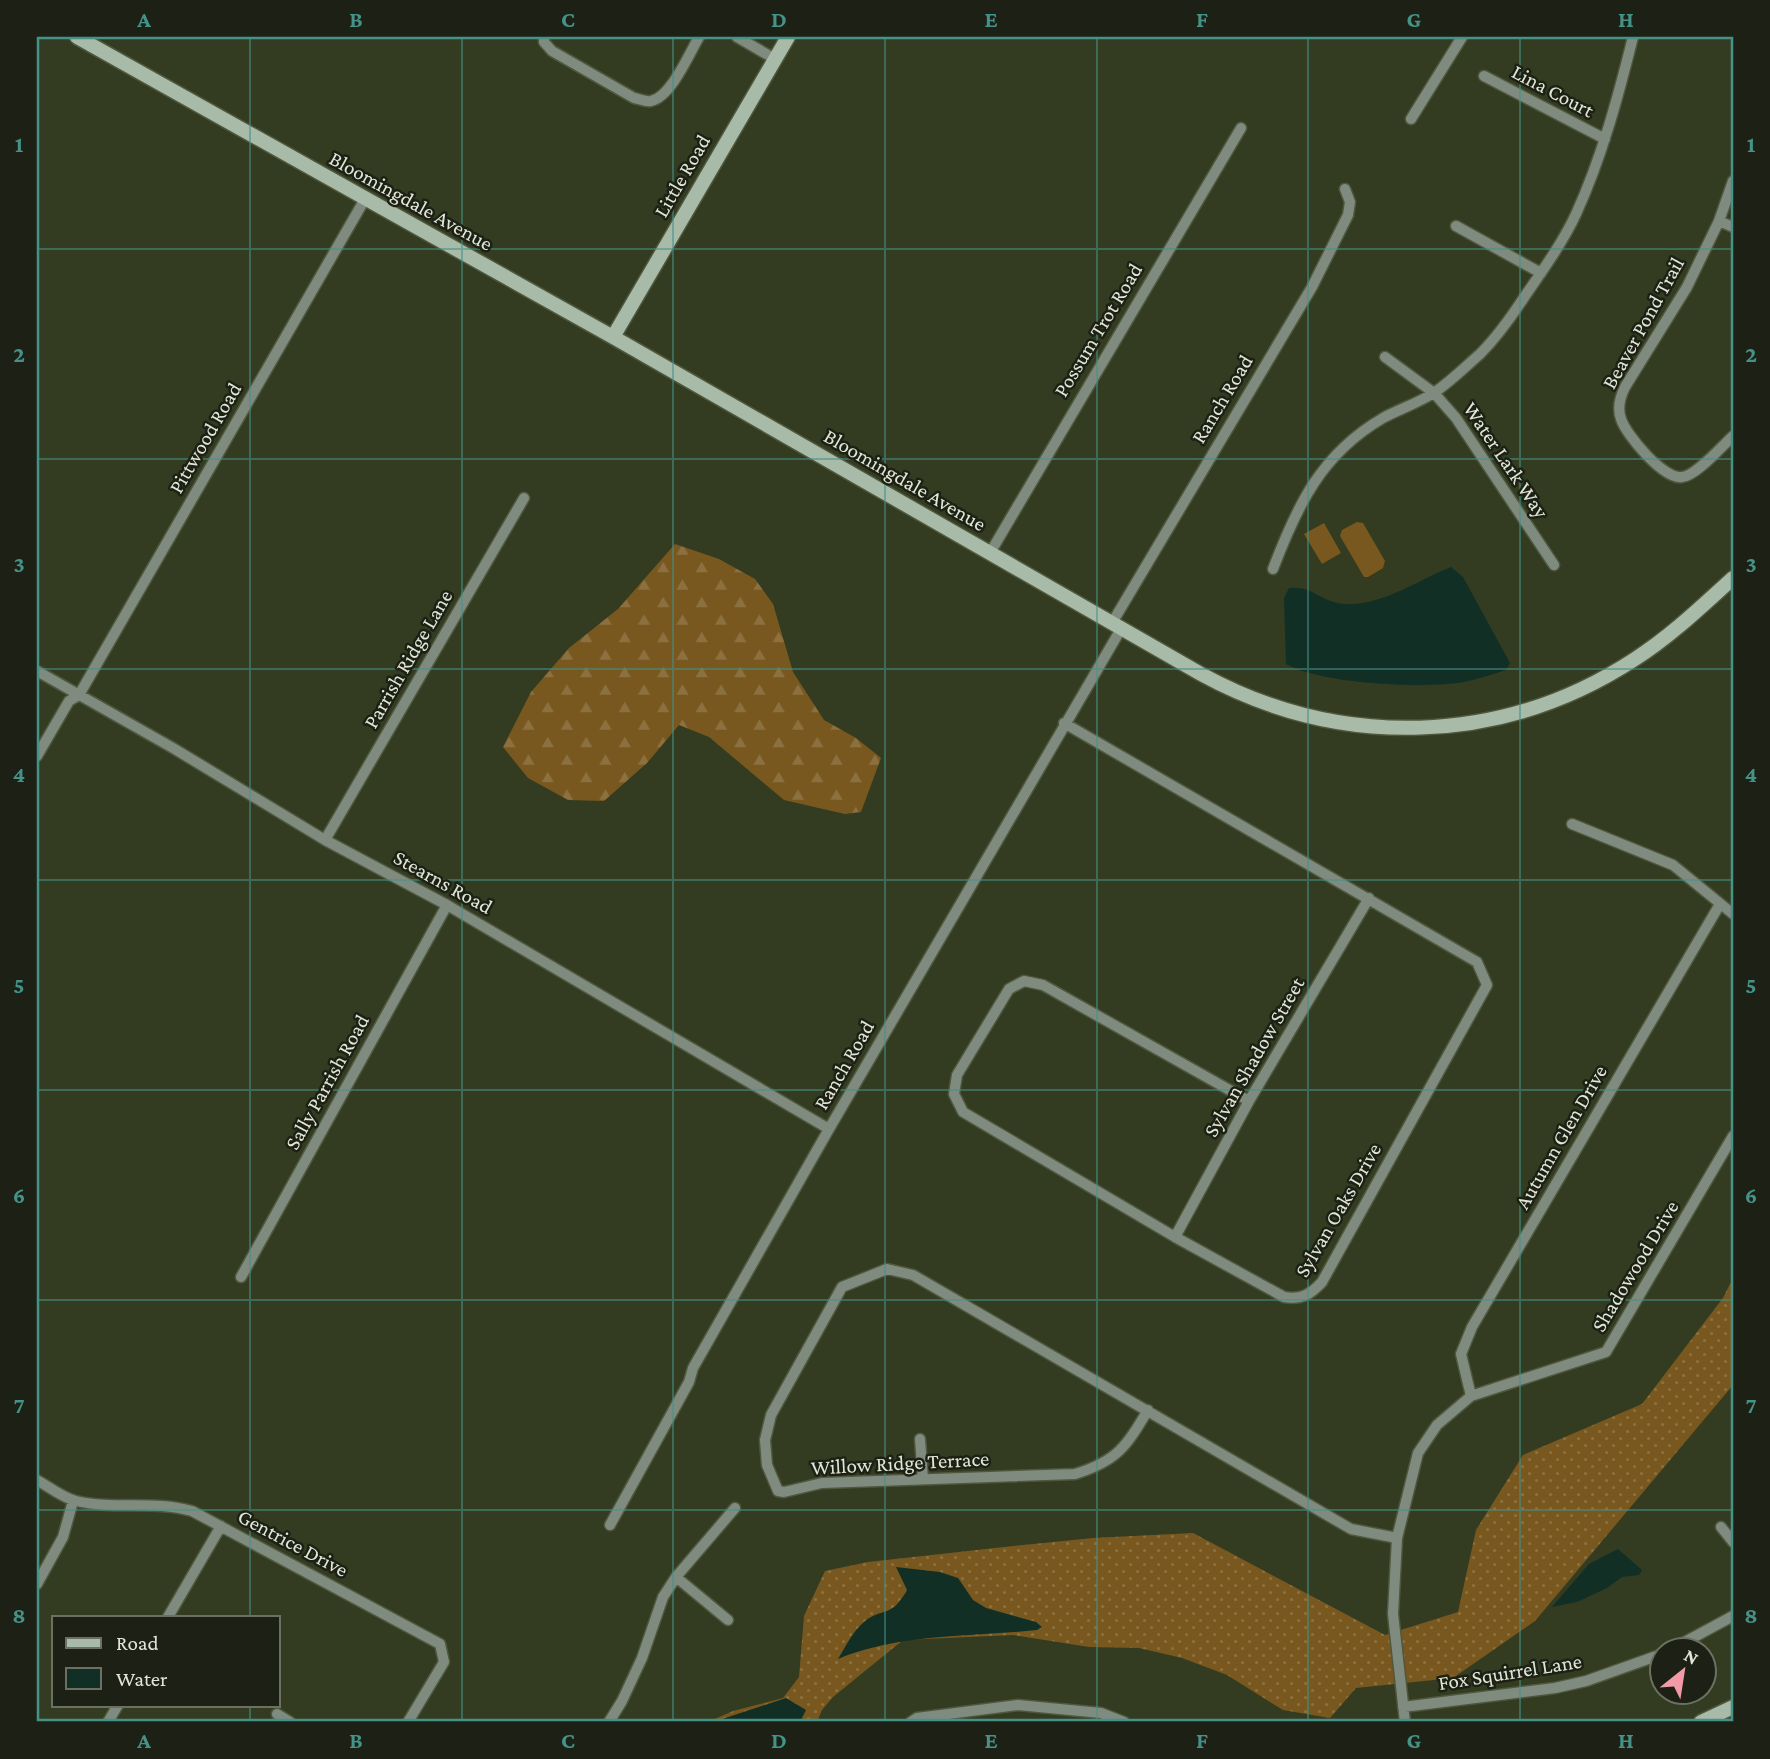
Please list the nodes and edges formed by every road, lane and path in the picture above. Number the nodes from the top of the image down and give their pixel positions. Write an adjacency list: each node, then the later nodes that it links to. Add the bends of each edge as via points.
1 (77, 37): 15 (street, Bloomingdale Avenue)
2 (544, 37): 3 (street, via 552,51 647,102 667,92)
3 (699, 37)
4 (737, 37): 8 (street)
5 (788, 37): 8 (street, Little Road)
6 (1462, 37): 10 (street)
7 (1633, 37): 12 (street)
8 (775, 59): 20 (street, Little Road)
9 (1484, 76): 12 (street, Lina Court)
10 (1411, 119)
11 (1241, 128): 25 (street, Possum Trot Road)
12 (1605, 139): 19 (street, via 1575,215)
13 (1733, 181): 16 (street, Beaver Pond Trail)
14 (1345, 189): 29 (street, Ranch Road, via 1348,215 1312,287)
15 (365, 199): 20 (street, Bloomingdale Avenue); 31 (street, Pittwood Road)
16 (1719, 221): 18 (street); 23 (street, Beaver Pond Trail, via 1675,309 1625,387 1619,412 1625,428 1662,471 1674,477 1689,475)
17 (1456, 226): 19 (street)
18 (1733, 227)
19 (1541, 272): 22 (street, via 1483,351)
20 (612, 337): 25 (street, Bloomingdale Avenue)
21 (1385, 357): 22 (street, Water Lark Way)
22 (1434, 393): 26 (street, Water Lark Way, via 1456,418); 27 (street, via 1382,418 1347,443 1322,469 1290,524)
23 (1733, 436)
24 (524, 498): 35 (street, Parrish Ridge Lane)
25 (990, 553): 29 (street, Bloomingdale Avenue)
26 (1554, 565)
27 (1273, 569)
28 (1733, 578): 29 (street, Bloomingdale Avenue, via 1658,643 1593,684 1514,714 1434,727 1368,727 1292,713 1224,686)
29 (1117, 626): 32 (street, Ranch Road)
30 (37, 671): 31 (street, Stearns Road)
31 (79, 695): 33 (street, Pittwood Road, via 69,701); 35 (street, Stearns Road)
32 (1064, 723): 36 (street, Sylvan Oaks Drive); 41 (street, Ranch Road)
33 (37, 756)
34 (1573, 824): 37 (street, via 1673,866)
35 (325, 840): 38 (street, Stearns Road)
36 (1369, 898): 40 (street, Sylvan Shadow Street); 43 (street, Sylvan Oaks Drive, via 1477,962 1487,985 1322,1282 1311,1294 1284,1297)
37 (1720, 904): 39 (street); 45 (street, Autumn Glen Drive, via 1472,1327 1461,1354)
38 (446, 905): 41 (street, Stearns Road); 44 (street, Sally Parrish Road)
39 (1733, 915)
40 (1249, 1101): 43 (street, Sylvan Shadow Street); 43 (street, Sylvan Oaks Drive, via 1044,985 1024,981 1009,989 957,1075 954,1094 963,1112)
41 (829, 1129): 52 (street, Ranch Road)
42 (1733, 1136): 45 (street, Shadowood Drive, via 1606,1352)
43 (1174, 1237)
44 (242, 1277)
45 (1471, 1396): 55 (street, Shadowood Drive, via 1437,1425 1419,1453)
46 (1148, 1410): 48 (street, Willow Ridge Terrace, via 1132,1438 1097,1467 1074,1474); 48 (street, Willow Ridge Terrace, via 913,1275 887,1269 842,1287 771,1415 765,1440 767,1465 778,1491 784,1492 822,1483); 55 (street, Willow Ridge Terrace, via 1351,1529)
47 (920, 1439): 48 (street)
48 (923, 1479)
49 (37, 1480): 50 (street, Gentrice Drive)
50 (73, 1501): 53 (street, Gentrice Drive, via 174,1505); 58 (street, via 63,1537)
51 (735, 1508): 57 (street)
52 (610, 1525)
53 (221, 1526): 59 (street); 70 (street, Gentrice Drive, via 440,1644 444,1662)
54 (1721, 1527): 56 (street)
55 (1397, 1538): 65 (street, Shadowood Drive, via 1393,1614)
56 (1733, 1542)
57 (676, 1577): 61 (street); 71 (street)
58 (37, 1584)
59 (170, 1616)
60 (1733, 1616): 62 (street)
61 (728, 1620)
62 (1696, 1636)
63 (1648, 1659): 65 (street, Fox Squirrel Lane, via 1555,1688)
64 (117, 1706): 68 (street)
65 (1403, 1707): 74 (street, Shadowood Drive)
66 (1733, 1707): 75 (street)
67 (277, 1714): 69 (street)
68 (108, 1722)
69 (290, 1722)
70 (408, 1722)
71 (609, 1722)
72 (911, 1722): 73 (street, via 1018,1705 1101,1713)
73 (1124, 1722)
74 (1405, 1722)
75 (1701, 1722)

